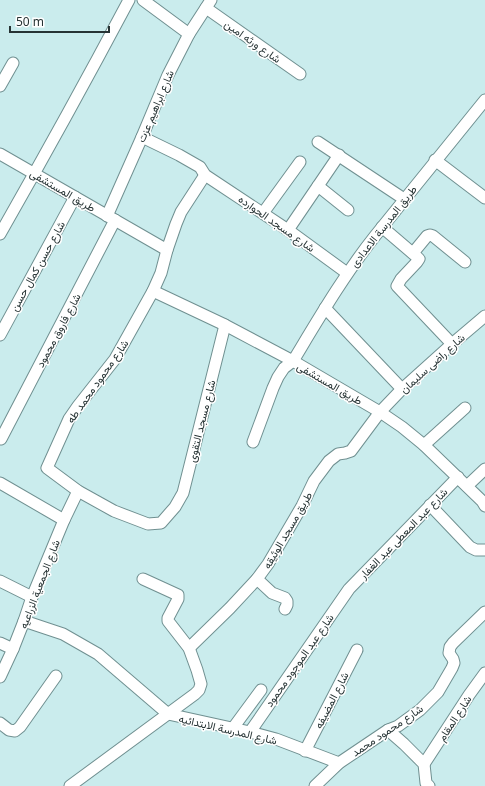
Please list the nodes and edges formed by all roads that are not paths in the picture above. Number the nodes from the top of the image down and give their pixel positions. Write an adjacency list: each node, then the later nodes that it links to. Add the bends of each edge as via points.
1 (129, 0): 16 (street)
2 (143, 0): 4 (street)
3 (209, 4): 4 (street, شارع ابراهيم عزت); 6 (street, شارع ورثه امين)
4 (189, 34): 10 (street, شارع ابراهيم عزت, via 168,75)
5 (14, 63): 7 (street)
6 (300, 74)
7 (0, 86)
8 (485, 100): 9 (street, طريق المدرسة الاعدادى)
9 (481, 113): 14 (street, طريق المدرسة الاعدادى)
10 (142, 137): 17 (street, شارع مسجد الحوارده, via 200,167); 24 (street, شارع ابراهيم عزت)
11 (318, 142): 13 (street)
12 (0, 154): 16 (street, طريق المستشفى)
13 (339, 155): 18 (street); 21 (street)
14 (435, 160): 20 (street); 21 (street, طريق المدرسة الاعدادى)
15 (300, 162): 23 (street)
16 (35, 174): 19 (street, طريق المستشفى); 27 (street)
17 (205, 175): 23 (street, شارع مسجد الحوارده); 28 (street, شارع محمود محمد طه, via 182,212)
18 (318, 186): 22 (street); 26 (street)
19 (75, 197): 24 (street, طريق المستشفى); 36 (street, شارع حسن كمال حسن)
20 (485, 198)
21 (404, 199): 25 (street, طريق المدرسة الاعدادى)
22 (348, 210)
23 (263, 213): 26 (street, شارع مسجد الحوارده)
24 (111, 218): 28 (street, طريق المستشفى); 42 (street, شارع فاروق محمود)
25 (382, 227): 29 (street); 31 (street, طريق المدرسة الاعدادى)
26 (288, 230): 31 (street, شارع مسجد الحوارده)
27 (0, 234)
28 (167, 250): 32 (street, شارع محمود محمد طه)
29 (413, 253): 30 (street, via 430,235); 37 (street, via 418,257 417,262 397,286)
30 (465, 262)
31 (347, 273): 33 (street, طريق المدرسة الاعدادى)
32 (153, 292): 35 (street, طريق المستشفى); 49 (street, شارع محمود محمد طه, via 115,359 69,419 47,468)
33 (325, 308): 38 (street, طريق المدرسة الاعدادى); 39 (street)
34 (485, 316): 37 (street, شارع راضى سليمان)
35 (224, 325): 38 (street, طريق المستشفى); 49 (street, شارع مسجد التقوى, via 183,493 170,514 160,523 148,524 114,511)
36 (0, 335)
37 (452, 344): 39 (street, شارع راضى سليمان)
38 (292, 361): 41 (street, طريق المستشفى); 43 (street, طريق المدرسة الاعدادى, via 284,368 275,383)
39 (402, 390): 41 (street, شارع راضى سليمان)
40 (465, 408): 44 (street)
41 (380, 412): 44 (street, طريق المستشفى); 55 (street, طريق مسجد الوثيقه, via 351,450 338,454 329,461 314,481 302,506)
42 (1, 439)
43 (252, 442)
44 (424, 445): 46 (street, طريق المستشفى)
45 (485, 469): 48 (street)
46 (458, 477): 48 (street, طريق المستشفى); 50 (street, شارع عبد المعطى عبد الغفار)
47 (0, 483): 52 (street)
48 (467, 486): 51 (street, طريق المستشفى)
49 (78, 491): 52 (street, شارع الجمعية الزراعيه)
50 (430, 505): 53 (street, via 470,547); 57 (street, شارع عبد المعطى عبد الغفار)
51 (485, 506)
52 (64, 520): 58 (street, شارع الجمعية الزراعيه)
53 (485, 550)
54 (143, 579): 63 (street, via 178,595 168,621)
55 (257, 580): 59 (street, via 272,593 285,598); 63 (street, طريق مسجد الوثيقه)
56 (0, 581): 58 (street)
57 (349, 589): 74 (street, شارع عبد الموجود محمود)
58 (32, 597): 61 (street, شارع الجمعية الزراعيه)
59 (285, 609)
60 (485, 612): 73 (street, شارع محمود محمد, via 450,647 454,663 438,692 420,710)
61 (24, 621): 64 (street, شارع الجمعية الزراعيه); 70 (street, شارع المدرسة الابتدائيه, via 63,634 98,654)
62 (0, 643): 64 (street)
63 (189, 648): 70 (street, via 202,684 195,694)
64 (13, 650): 66 (street, شارع الجمعية الزراعيه)
65 (357, 650): 75 (street, شارع المضيفه)
66 (1, 671)
67 (485, 673): 77 (street, شارع المقام)
68 (56, 676): 71 (street, via 20,727 15,731 9,730)
69 (261, 690): 72 (street)
70 (168, 714): 72 (street, شارع المدرسة الابتدائيه); 78 (street)
71 (0, 723)
72 (233, 728): 74 (street, شارع المدرسة الابتدائيه)
73 (388, 730): 76 (street, شارع محمود محمد); 77 (street)
74 (250, 732): 75 (street, شارع المدرسة الابتدائيه)
75 (305, 751): 76 (street, شارع المدرسة الابتدائيه)
76 (338, 763): 79 (street, شارع محمود محمد)
77 (424, 764): 80 (street, via 426,783)
78 (70, 786)
79 (315, 786)
80 (429, 786)

